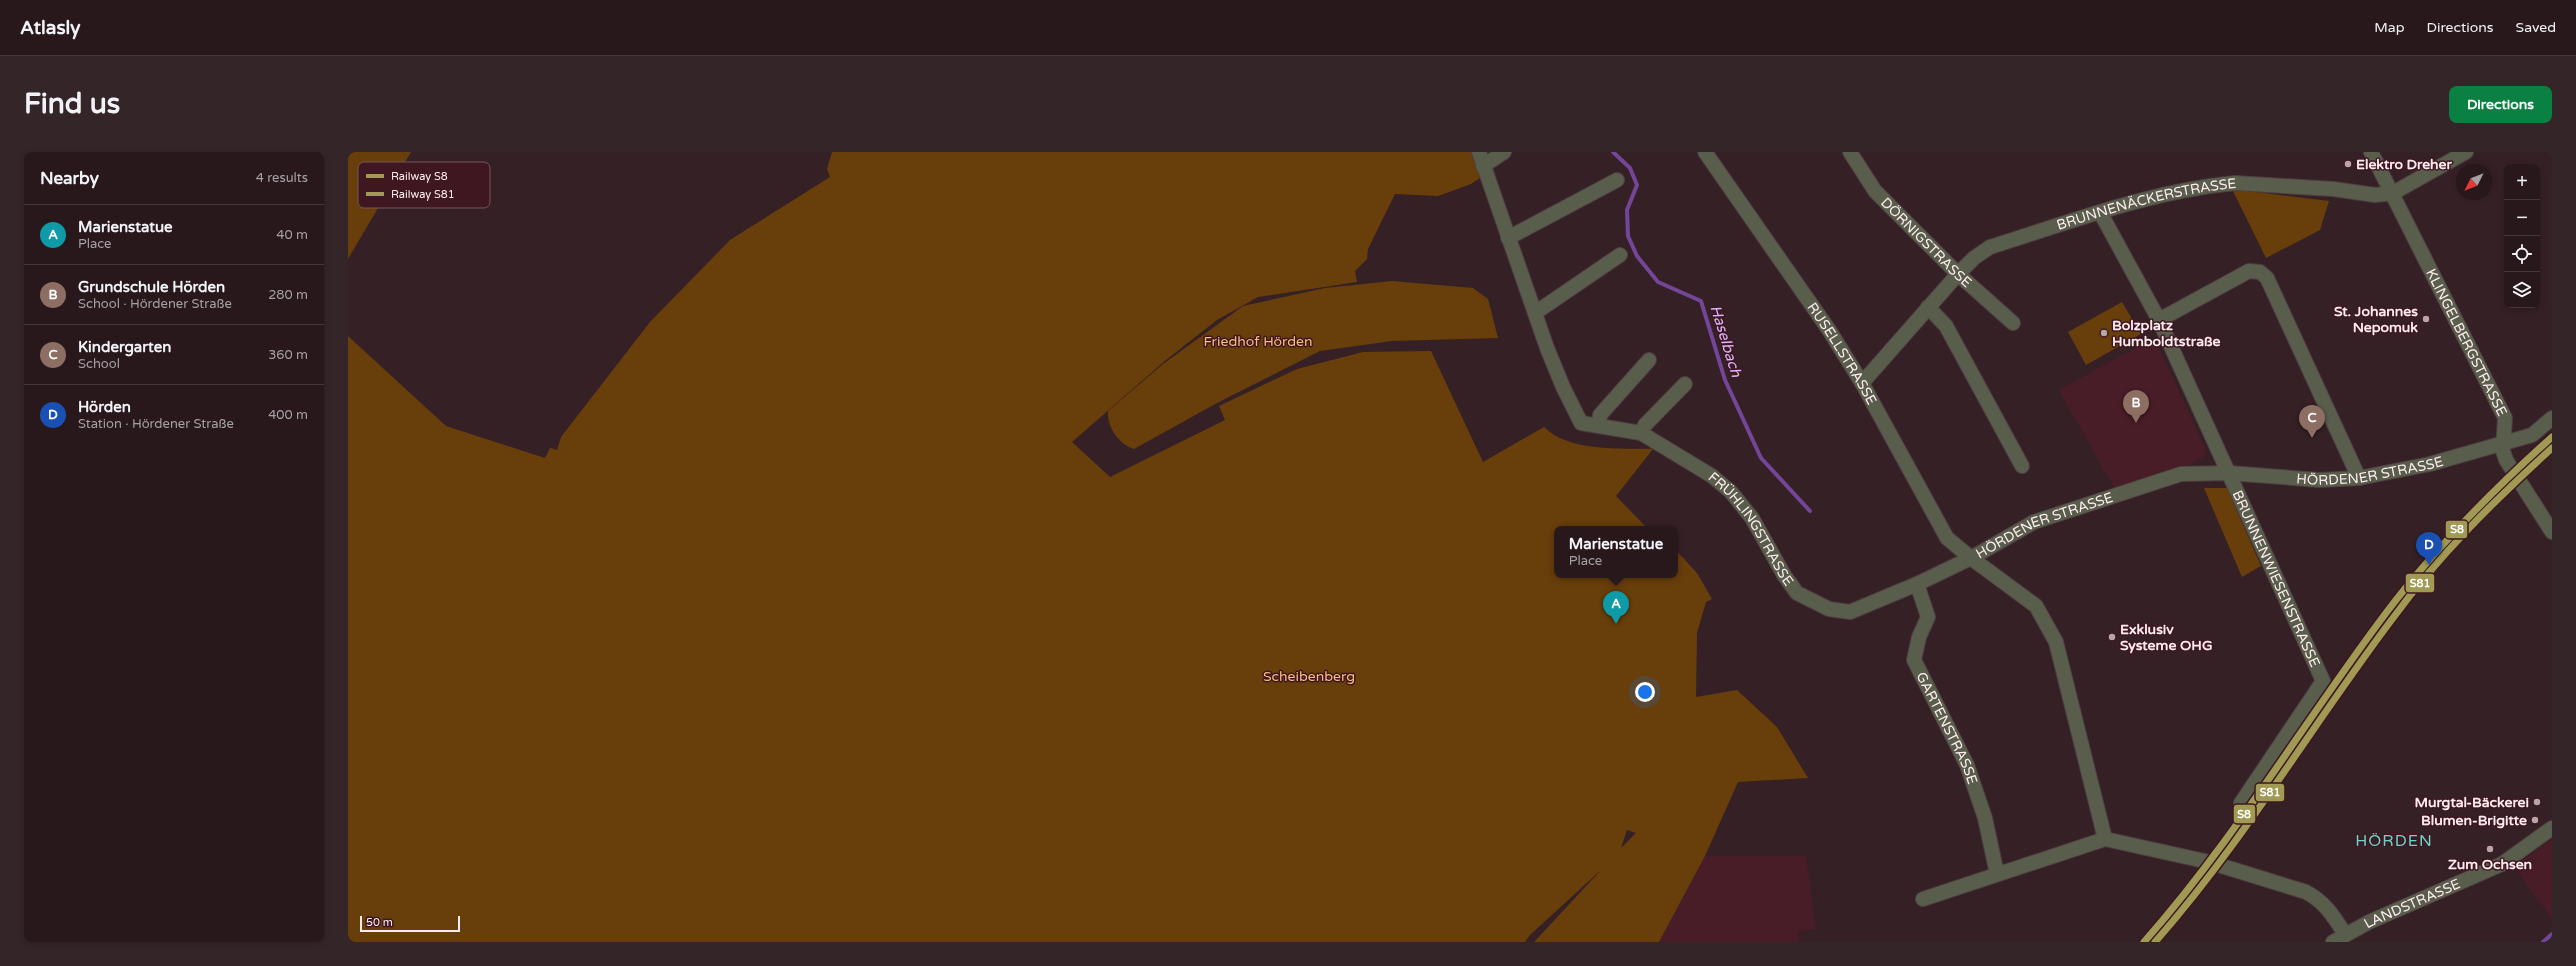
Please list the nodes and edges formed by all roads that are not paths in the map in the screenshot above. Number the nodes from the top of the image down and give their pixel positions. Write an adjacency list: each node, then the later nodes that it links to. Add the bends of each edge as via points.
1 (1478, 152): 7 (street, FRÜHLINGSTRASSE)
2 (1504, 152): 7 (street)
3 (1705, 152): 19 (street, RUSELLSTRASSE, via 1817,312)
4 (1850, 152): 13 (street, DÖRNIGSTRASSE, via 1876,191)
5 (2371, 152): 9 (street, KLINGELBERGSTRASSE)
6 (2466, 152): 9 (street)
7 (1483, 166): 11 (street, FRÜHLINGSTRASSE)
8 (1617, 180): 11 (street)
9 (2393, 192): 10 (street, BRUNNENÄCKERSTRASSE, via 2375,194 2234,183 2152,196); 24 (street, KLINGELBERGSTRASSE, via 2505,418)
10 (2100, 212): 13 (street, BRUNNENÄCKERSTRASSE, via 1990,247); 16 (street)
11 (1508, 238): 15 (street, FRÜHLINGSTRASSE)
12 (1620, 255): 15 (street)
13 (1958, 274): 14 (street, BRUNNENÄCKERSTRASSE); 17 (street, DÖRNIGSTRASSE)
14 (1928, 307): 19 (street, BRUNNENÄCKERSTRASSE); 25 (street, via 1946,326)
15 (1535, 313): 22 (street, FRÜHLINGSTRASSE, via 1563,387 1581,423)
16 (2159, 320): 26 (street); 27 (street, via 2249,271 2260,272 2267,278)
17 (2013, 323)
18 (1649, 360): 22 (street, via 1600,415)
19 (1862, 383): 30 (street, RUSELLSTRASSE, via 1947,538)
20 (1685, 384): 23 (street, via 1645,425)
21 (2552, 418): 24 (street, HÖRDENER STRASSE, via 2532,435)
22 (1599, 425): 23 (street, FRÜHLINGSTRASSE)
23 (1641, 433): 31 (street, FRÜHLINGSTRASSE, via 1676,452 1731,492 1752,518 1797,593 1829,609 1850,612)
24 (2504, 444): 27 (street, HÖRDENER STRASSE, via 2430,464); 28 (street, KLINGELBERGSTRASSE, via 2506,460)
25 (2022, 466)
26 (2229, 473): 27 (street, HÖRDENER STRASSE, via 2319,480); 30 (street, HÖRDENER STRASSE, via 2182,474 2034,522); 32 (street, BRUNNENWIESENSTRASSE, via 2323,681)
27 (2359, 478)
28 (2548, 517): 29 (street, KLINGELBERGSTRASSE)
29 (2552, 532)
30 (1971, 558): 31 (street, FRÜHLINGSTRASSE); 34 (street, HÖRDENER STRASSE, via 2036,606 2056,642)
31 (1917, 584): 35 (street, GARTENSTRASSE, via 1928,617 1919,637 1914,660 1967,765 1985,818)
32 (2241, 802)
33 (2552, 828): 37 (street, LANDSTRASSE, via 2502,864)
34 (2105, 839): 35 (street); 37 (street, via 2210,862 2306,892 2318,898 2328,908)
35 (1997, 874): 36 (street)
36 (1924, 899)
37 (2346, 934): 38 (street, LANDSTRASSE)
38 (2333, 942)

